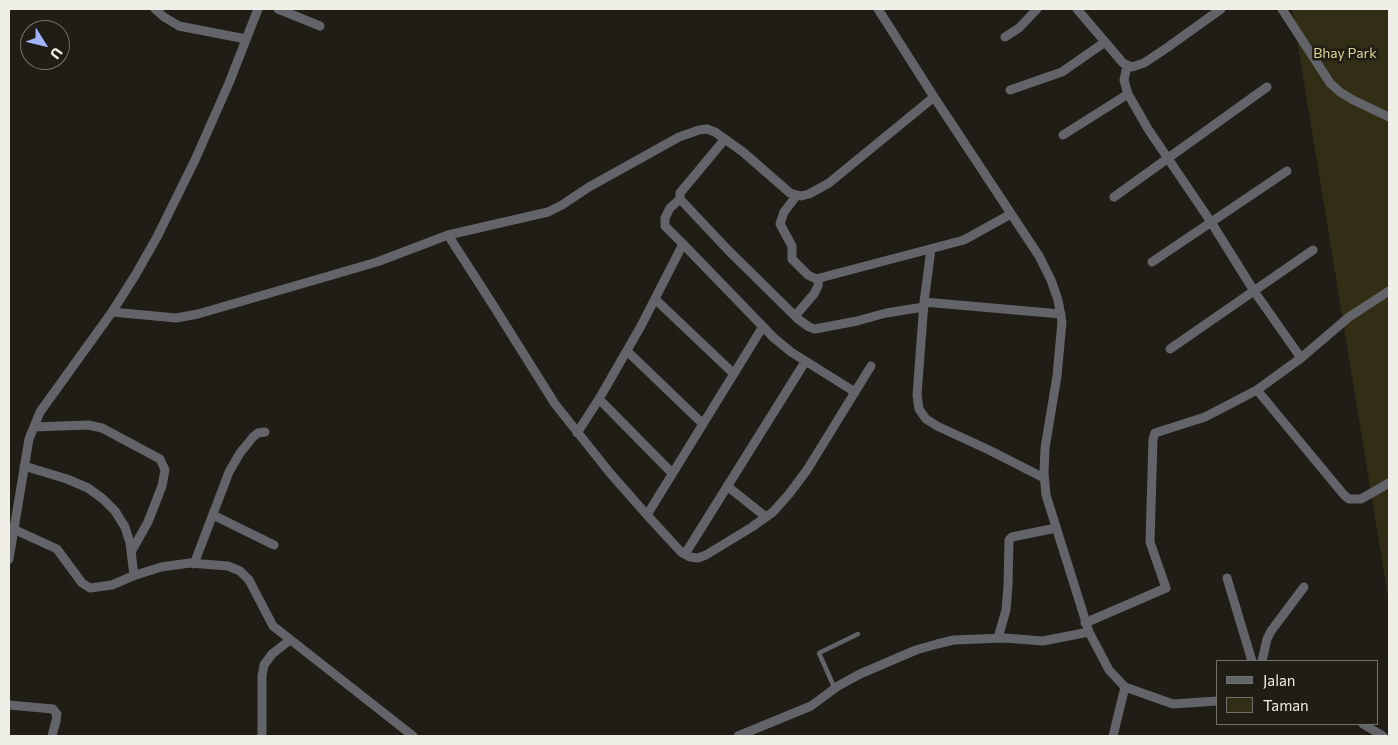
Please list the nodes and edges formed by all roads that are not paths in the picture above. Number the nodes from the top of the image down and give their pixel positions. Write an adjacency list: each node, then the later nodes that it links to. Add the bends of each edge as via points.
1 (155, 9): 11 (street, via 179,26)
2 (258, 9): 11 (street)
3 (278, 9): 9 (street)
4 (878, 9): 17 (street)
5 (1037, 9): 10 (street)
6 (1077, 9): 12 (street)
7 (1221, 9): 13 (street, via 1144,63)
8 (1282, 9): 18 (street, via 1330,84 1353,100)
9 (320, 26)
10 (1005, 37)
11 (246, 39): 38 (street, via 161,229)
12 (1105, 42): 13 (street); 15 (street, via 1062,72)
13 (1127, 66): 16 (street, via 1124,80)
14 (1267, 87): 21 (street)
15 (1010, 90)
16 (1128, 94): 19 (street); 21 (street)
17 (934, 97): 23 (street, via 828,183 809,194); 26 (street)
18 (1389, 117)
19 (1063, 135)
20 (725, 139): 23 (street, via 790,193); 25 (street, via 680,194); 28 (street, via 707,129 679,137 548,212)
21 (1168, 157): 24 (street); 27 (street)
22 (1288, 171): 27 (street)
23 (797, 195): 33 (street, via 784,212 780,224 792,246 792,259 813,278)
24 (1114, 197)
25 (680, 199): 29 (street, via 670,208 665,226); 40 (street)
26 (1011, 214): 30 (street, via 964,240); 39 (street, via 1052,280)
27 (1211, 222): 32 (street); 34 (street)
28 (448, 236): 38 (street, via 377,262 198,314 176,318); 54 (street, via 555,404)
29 (683, 244): 36 (street); 41 (street)
30 (931, 249): 33 (street); 37 (street)
31 (1313, 250): 34 (street)
32 (1152, 262)
33 (819, 278): 40 (street, via 814,294)
34 (1254, 291): 42 (street); 44 (street)
35 (1389, 291): 44 (street, via 1349,317)
36 (655, 299): 43 (street); 47 (street)
37 (924, 305): 39 (street); 40 (street, via 815,329); 57 (street, via 917,395 922,414 936,426)
38 (112, 312): 52 (street, via 40,412)
39 (1061, 314): 57 (street)
40 (795, 316)
41 (762, 328): 45 (street); 47 (street)
42 (1170, 349)
43 (627, 351): 50 (street); 51 (street)
44 (1301, 358): 48 (street)
45 (805, 362): 49 (street); 59 (street)
46 (871, 366): 49 (street)
47 (733, 373): 51 (street)
48 (1257, 390): 58 (street, via 1349,499 1362,499); 73 (street, via 1201,419 1155,433 1150,542 1166,588)
49 (854, 392): 62 (street, via 807,470)
50 (599, 399): 54 (street); 56 (street)
51 (702, 423): 56 (street)
52 (34, 426): 55 (street); 66 (street, via 88,425 102,428 160,459 165,470 162,486 148,522)
53 (265, 432): 60 (street, via 253,437 240,453)
54 (577, 433): 61 (street)
55 (24, 466): 64 (street); 66 (street, via 67,479 103,498 125,527)
56 (672, 473): 61 (street)
57 (1044, 478): 63 (street)
58 (1389, 483)
59 (727, 486): 62 (street); 67 (street)
60 (213, 515): 65 (street); 69 (street)
61 (647, 515): 67 (street)
62 (766, 517): 67 (street, via 706,555 698,558)
63 (1056, 528): 73 (street); 75 (street, via 1009,540 1006,610)
64 (11, 529): 68 (street); 70 (street, via 57,549 90,588)
65 (274, 545)
66 (131, 552): 70 (street)
67 (685, 554)
68 (9, 559)
69 (194, 564): 70 (street, via 161,567); 76 (street, via 228,566 245,575 273,626)
70 (134, 575)
71 (1227, 578): 77 (street)
72 (1304, 587): 78 (street, via 1271,631)
73 (1087, 627): 75 (street, via 1043,642); 79 (street, via 1108,670)
74 (858, 634): 80 (lane, via 819,653)
75 (998, 638): 80 (street, via 954,640 916,650)
76 (290, 640): 85 (street, via 264,665); 86 (street)
77 (1252, 660)
78 (1262, 660)
79 (1125, 687): 81 (street, via 1173,704); 88 (street)
80 (835, 688): 87 (street, via 811,706)
81 (1216, 701)
82 (9, 705): 84 (street, via 55,712)
83 (1365, 725): 89 (street)
84 (52, 736)
85 (262, 736)
86 (413, 736)
87 (738, 736)
88 (1113, 736)
89 (1383, 736)

